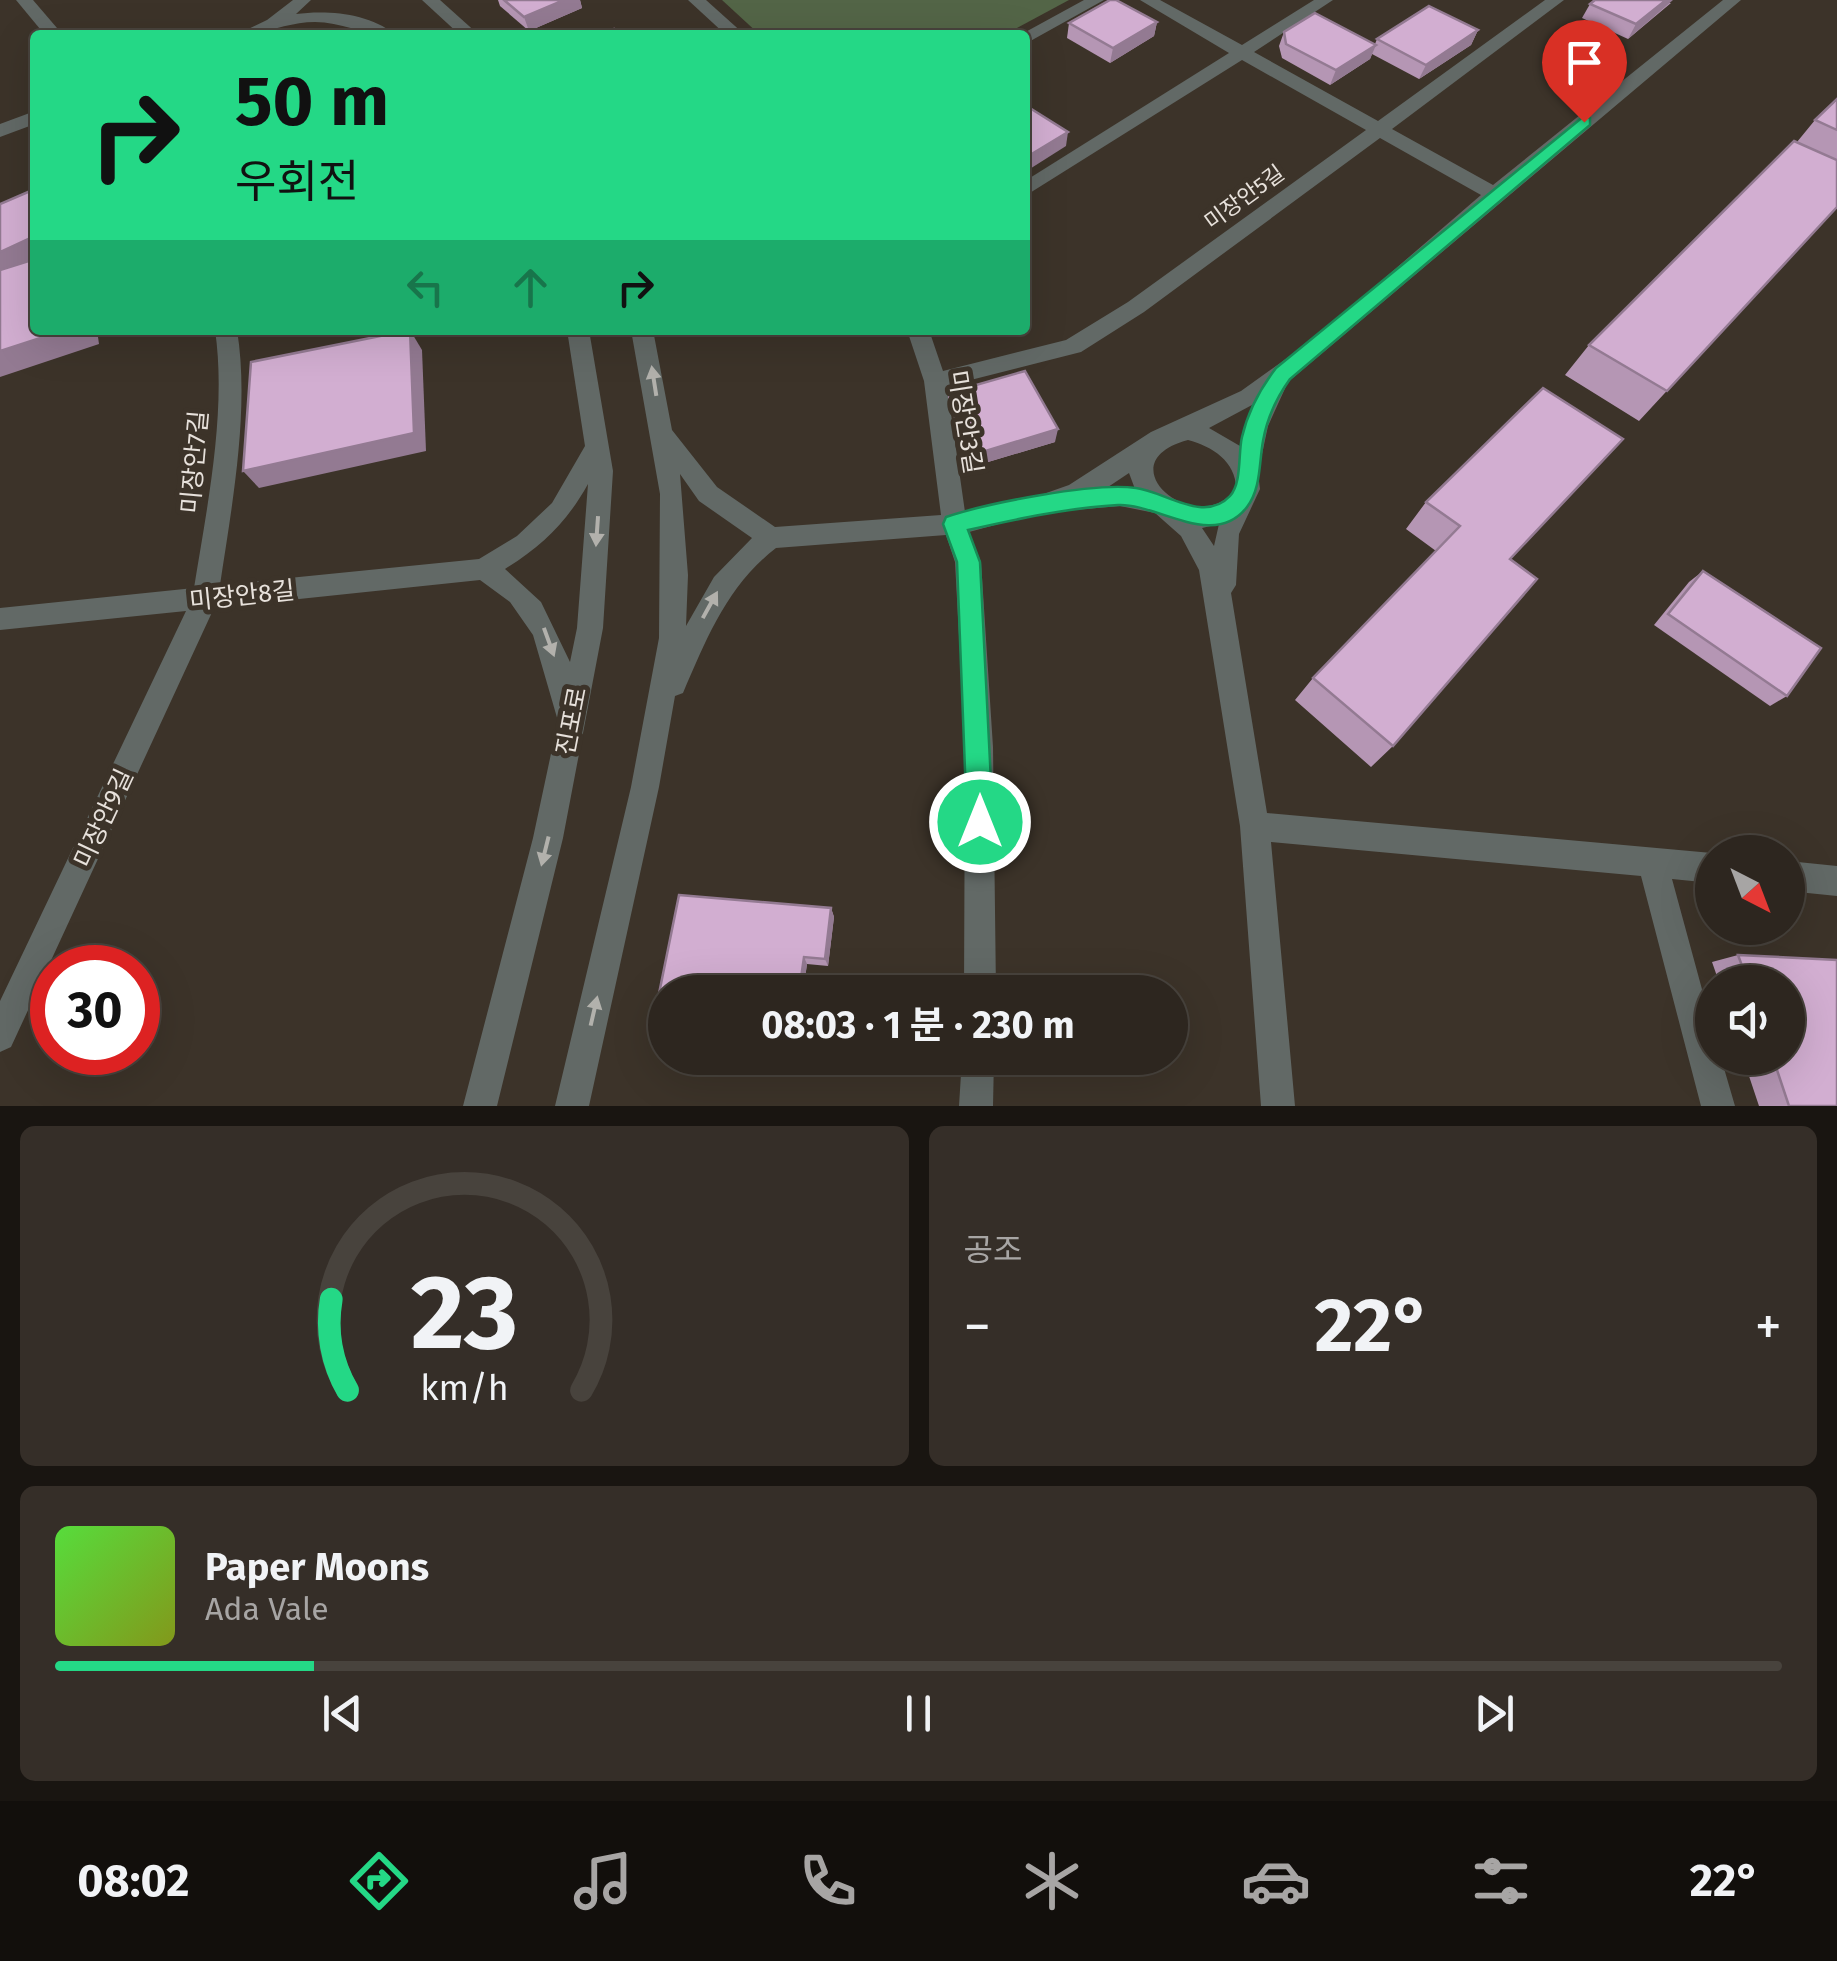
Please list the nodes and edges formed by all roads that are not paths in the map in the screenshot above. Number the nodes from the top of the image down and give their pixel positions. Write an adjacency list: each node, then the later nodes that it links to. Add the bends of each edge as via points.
1 (24, 0): 13 (street)
2 (303, 0): 12 (street)
3 (348, 0): 16 (street)
4 (430, 0): 17 (street)
5 (450, 0): 18 (street)
6 (696, 0): 19 (street)
7 (1096, 0): 20 (street)
8 (1148, 0): 21 (street)
9 (1324, 0): 21 (street)
10 (1556, 0): 23 (street, 미장안5길)
11 (1734, 0): 26 (street)
12 (273, 24): 14 (street); 15 (street, via 317,16)
13 (50, 30)
14 (257, 30)
15 (378, 30)
16 (382, 30)
17 (465, 30)
18 (468, 30)
19 (730, 30)
20 (1030, 35)
21 (1243, 52): 23 (street); 25 (street)
22 (30, 119): 24 (street)
23 (1379, 129): 26 (street); 32 (street, 미장안5길, via 1073,346)
24 (0, 131)
25 (1030, 187)
26 (1494, 194): 31 (street)
27 (227, 335): 44 (street, 미장안7길, via 231,362 220,502)
28 (579, 335): 35 (street, 진포로)
29 (643, 335): 33 (street, one-way to 29)
30 (920, 335): 32 (street, 미장안3길)
31 (1283, 374): 34 (street, via 1219,416); 37 (street, via 1267,395)
32 (935, 381): 41 (street, 미장안3길)
33 (662, 432): 42 (street, via 708,494); 47 (street, via 675,575)
34 (1171, 433): 36 (street); 37 (street, via 1220,440)
35 (597, 447): 43 (street, via 561,510 526,543); 48 (street, 진포로, one-way to 48, via 590,628)
36 (1146, 448): 39 (street, via 1102,480); 40 (street, via 1140,475)
37 (1246, 476): 38 (street)
38 (1238, 502): 40 (street, via 1210,516); 45 (street, via 1227,534)
39 (1030, 506): 40 (street, via 1120,496); 41 (street)
40 (1165, 507): 45 (street, via 1191,527 1208,556)
41 (954, 524): 42 (street); 54 (street, 미장안3길, via 968,562 979,747)
42 (770, 538): 47 (street, one-way to 42, via 713,598 730,571)
43 (483, 569): 44 (street, 미장안8길); 48 (street, one-way to 48, via 506,580 542,621 563,679)
44 (205, 599): 46 (street, 미장안8길); 55 (street, 미장안9길)
45 (1222, 610): 49 (street)
46 (0, 619)
47 (656, 725): 58 (street, one-way to 47)
48 (569, 731): 57 (street, 진포로, one-way to 57)
49 (1255, 826): 50 (street); 60 (street)
50 (1652, 861): 51 (street); 61 (street)
51 (1695, 866)
52 (1805, 878): 53 (street)
53 (1837, 882)
54 (980, 975)
55 (0, 1036)
56 (977, 1075): 59 (street)
57 (480, 1106)
58 (572, 1106)
59 (976, 1106)
60 (1278, 1106)
61 (1718, 1106)

